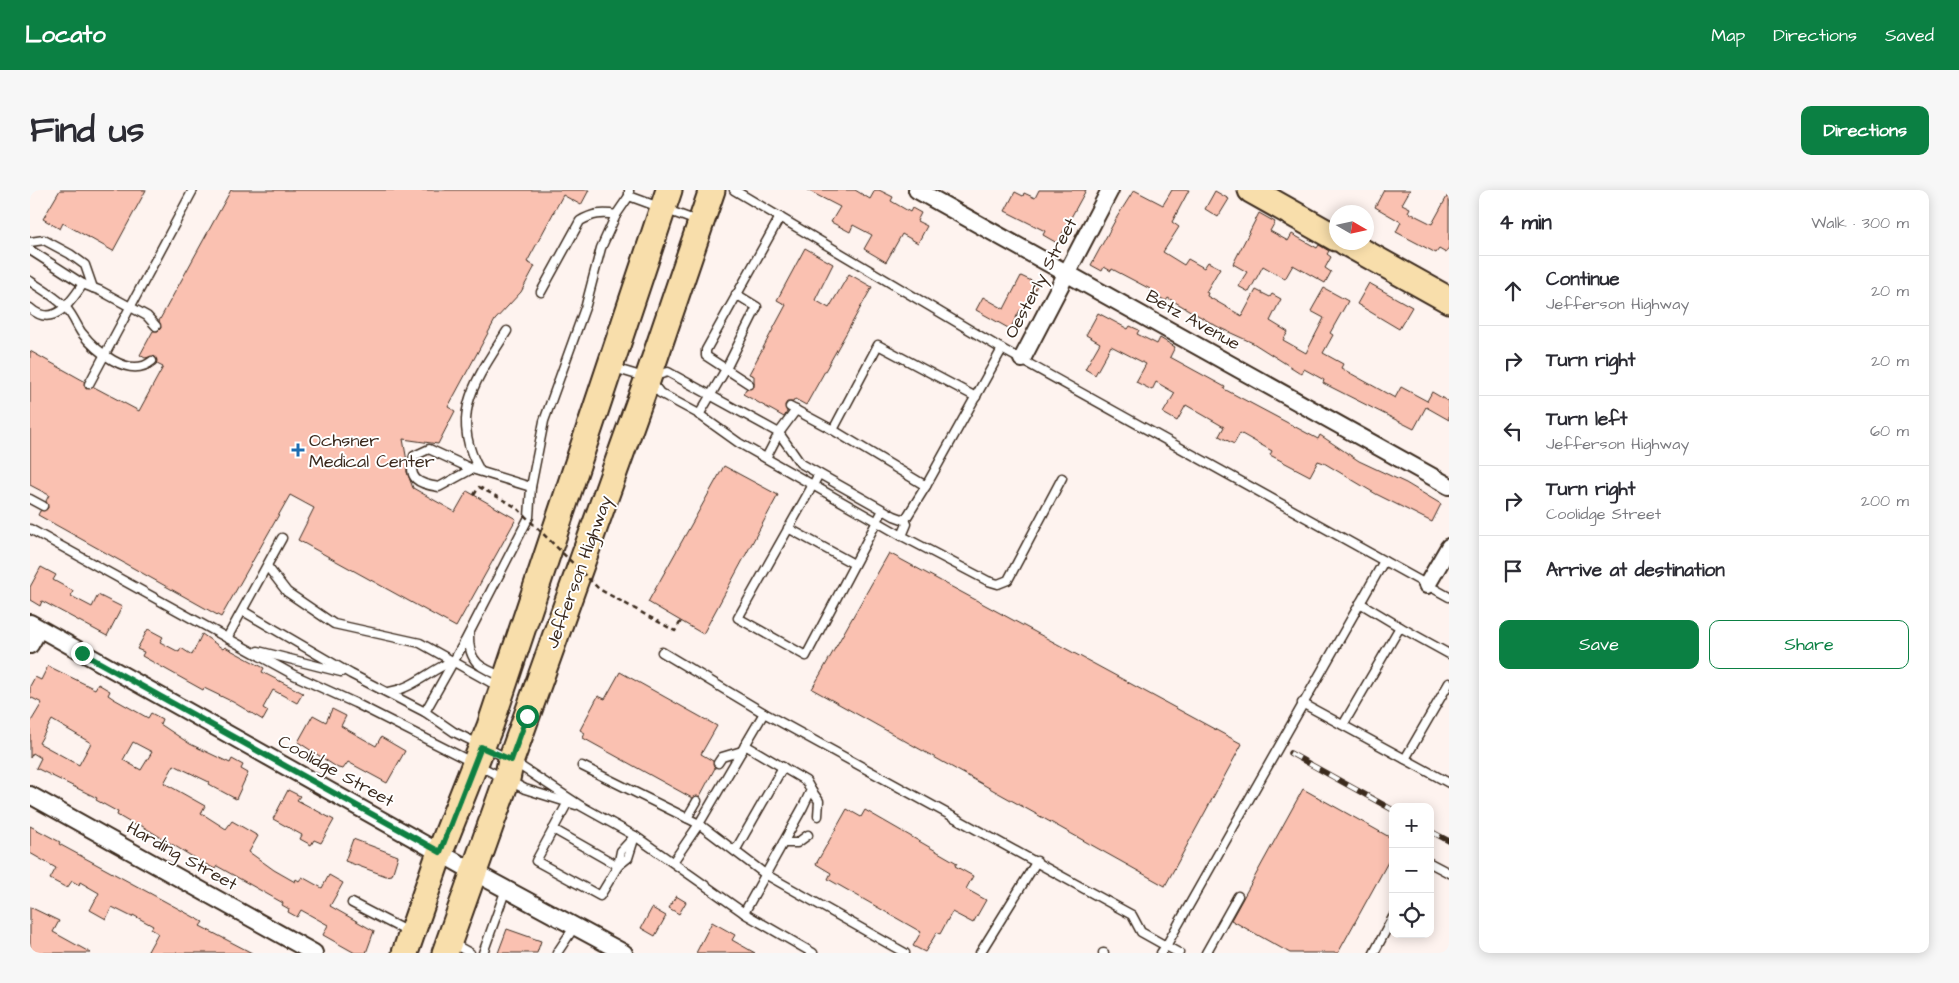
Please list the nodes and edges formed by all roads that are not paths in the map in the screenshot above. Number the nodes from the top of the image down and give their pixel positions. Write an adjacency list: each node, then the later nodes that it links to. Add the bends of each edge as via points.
1 (193, 190): 24 (lane)
2 (712, 190): 11 (main road, Jefferson Highway)
3 (734, 190): 10 (lane)
4 (917, 190): 16 (street, Betz Avenue)
5 (1110, 190): 16 (street, Oesterly Street)
6 (1251, 190): 12 (main road)
7 (629, 193): 8 (lane); 9 (lane)
8 (666, 200): 11 (lane); 32 (main road, Jefferson Highway)
9 (616, 214): 20 (lane, via 603,212 580,221); 49 (lane, via 544,421)
10 (780, 217): 21 (lane); 28 (lane)
11 (701, 223): 34 (main road, Jefferson Highway)
12 (1329, 234)
13 (30, 242): 19 (lane, via 44,240 85,265)
14 (30, 250): 18 (lane)
15 (1359, 250): 22 (main road)
16 (1066, 271): 30 (street, Oesterly Street); 48 (street, Betz Avenue)
17 (30, 281): 23 (lane)
18 (83, 284): 19 (lane); 23 (lane)
19 (93, 288): 24 (lane)
20 (541, 292)
21 (736, 294): 33 (lane, via 706,350 706,356); 33 (lane, via 757,307)
22 (1449, 300)
23 (66, 307): 25 (lane, via 55,315 44,315); 29 (lane, via 91,343)
24 (130, 307): 26 (lane, via 147,316); 29 (lane)
25 (30, 308)
26 (156, 326)
27 (507, 332): 43 (lane, via 476,379 467,399 464,419 466,440)
28 (1002, 349): 30 (lane); 38 (lane)
29 (105, 353): 31 (lane, via 123,366 133,368); 35 (lane)
30 (1022, 359): 60 (lane)
31 (152, 361)
32 (610, 367): 34 (lane); 77 (main road, Jefferson Highway)
33 (726, 369): 36 (lane); 37 (lane)
34 (648, 378): 37 (lane, via 668,372); 39 (lane, via 660,393); 90 (main road, Jefferson Highway)
35 (89, 384)
36 (749, 384)
37 (711, 395): 39 (lane); 41 (lane)
38 (976, 397): 40 (lane, via 878,344); 47 (lane)
39 (700, 415): 42 (lane)
40 (833, 430): 41 (lane, via 793,408); 47 (lane)
41 (779, 433): 42 (lane); 44 (lane, via 800,463)
42 (766, 458): 46 (lane)
43 (476, 470): 43 (lane, via 429,449 414,456 411,467 419,482 439,487); 49 (lane)
44 (819, 474): 46 (lane); 52 (lane)
45 (1062, 478): 57 (lane, via 1008,580 998,584)
46 (812, 485): 54 (lane); 55 (lane)
47 (926, 486): 53 (lane)
48 (1449, 486)
49 (531, 487): 69 (lane, via 529,517)
50 (30, 499): 51 (lane)
51 (43, 506)
52 (883, 510): 53 (lane); 54 (lane)
53 (905, 520): 57 (lane, via 908,524)
54 (877, 522): 57 (lane); 61 (lane)
55 (788, 528): 61 (lane); 61 (lane, via 738,618 806,656)
56 (30, 529): 70 (lane)
57 (902, 536)
58 (282, 538): 62 (lane)
59 (1449, 547): 63 (street)
60 (1384, 561): 63 (lane); 65 (lane)
61 (854, 564)
62 (267, 566): 66 (lane); 75 (lane, via 287,592 334,624 420,643)
63 (1427, 585): 64 (lane)
64 (1449, 597)
65 (1360, 604): 68 (lane); 80 (lane)
66 (243, 611): 70 (lane); 76 (lane)
67 (35, 626): 71 (street); 105 (street, Coolidge Street)
68 (1400, 627): 74 (lane); 83 (lane)
69 (469, 632): 75 (lane); 77 (lane, via 469,650 476,664)
70 (228, 638): 72 (lane)
71 (30, 645)
72 (247, 647): 76 (lane); 85 (lane, via 294,675)
73 (662, 652): 82 (lane)
74 (1449, 654)
75 (453, 661): 77 (lane); 79 (lane, via 416,684); 81 (lane)
76 (351, 674): 79 (lane)
77 (504, 683): 85 (main road, Jefferson Highway)
78 (1449, 683): 86 (lane)
79 (389, 692): 81 (lane)
80 (1302, 703): 83 (lane); 120 (lane)
81 (425, 712): 85 (lane)
82 (764, 713): 84 (lane); 107 (lane)
83 (1343, 725): 86 (lane)
84 (744, 748): 87 (lane, via 722,757); 89 (lane); 99 (lane)
85 (478, 754): 90 (lane); 90 (lane); 105 (main road, Jefferson Highway)
86 (1405, 759): 91 (lane)
87 (718, 764)
88 (582, 766): 98 (lane)
89 (783, 767): 92 (lane, via 806,781); 104 (lane)
90 (509, 770): 95 (lane, via 525,789); 96 (lane); 110 (main road, Jefferson Highway)
91 (1449, 783)
92 (811, 790): 97 (lane, via 819,801); 103 (lane)
93 (30, 795): 122 (street, Harding Street)
94 (697, 801): 98 (lane)
95 (568, 802): 96 (lane); 100 (lane)
96 (581, 806): 102 (lane)
97 (818, 816)
98 (687, 818): 99 (lane)
99 (698, 824): 104 (lane); 106 (lane)
100 (553, 828): 109 (lane); 109 (lane, via 536,861 600,896)
101 (808, 835): 103 (lane, via 797,843)
102 (635, 836): 106 (lane); 109 (lane, via 628,858)
103 (783, 843): 112 (lane)
104 (735, 851): 112 (lane)
105 (440, 852): 110 (street, Coolidge Street); 119 (main road, Jefferson Highway)
106 (673, 862): 116 (lane)
107 (1037, 862): 120 (lane, via 1132,915 1141,932); 128 (lane)
108 (1434, 865): 111 (lane)
109 (618, 866)
110 (474, 872): 113 (street, Coolidge Street); 121 (main road, Jefferson Highway)
111 (1449, 873)
112 (766, 874): 116 (lane); 127 (lane)
113 (506, 889): 118 (street, Coolidge Street); 123 (lane)
114 (1238, 896): 131 (lane)
115 (352, 902): 119 (lane)
116 (744, 912): 126 (lane)
117 (1389, 925): 132 (lane)
118 (575, 926): 124 (lane); 125 (street, Coolidge Street)
119 (408, 943)
120 (1166, 946): 129 (lane); 130 (lane)
121 (455, 949)
122 (314, 953)
123 (483, 953)
124 (557, 953)
125 (624, 953)
126 (813, 953)
127 (906, 953)
128 (980, 953)
129 (1161, 953)
130 (1179, 953)
131 (1206, 953)
132 (1374, 953)

